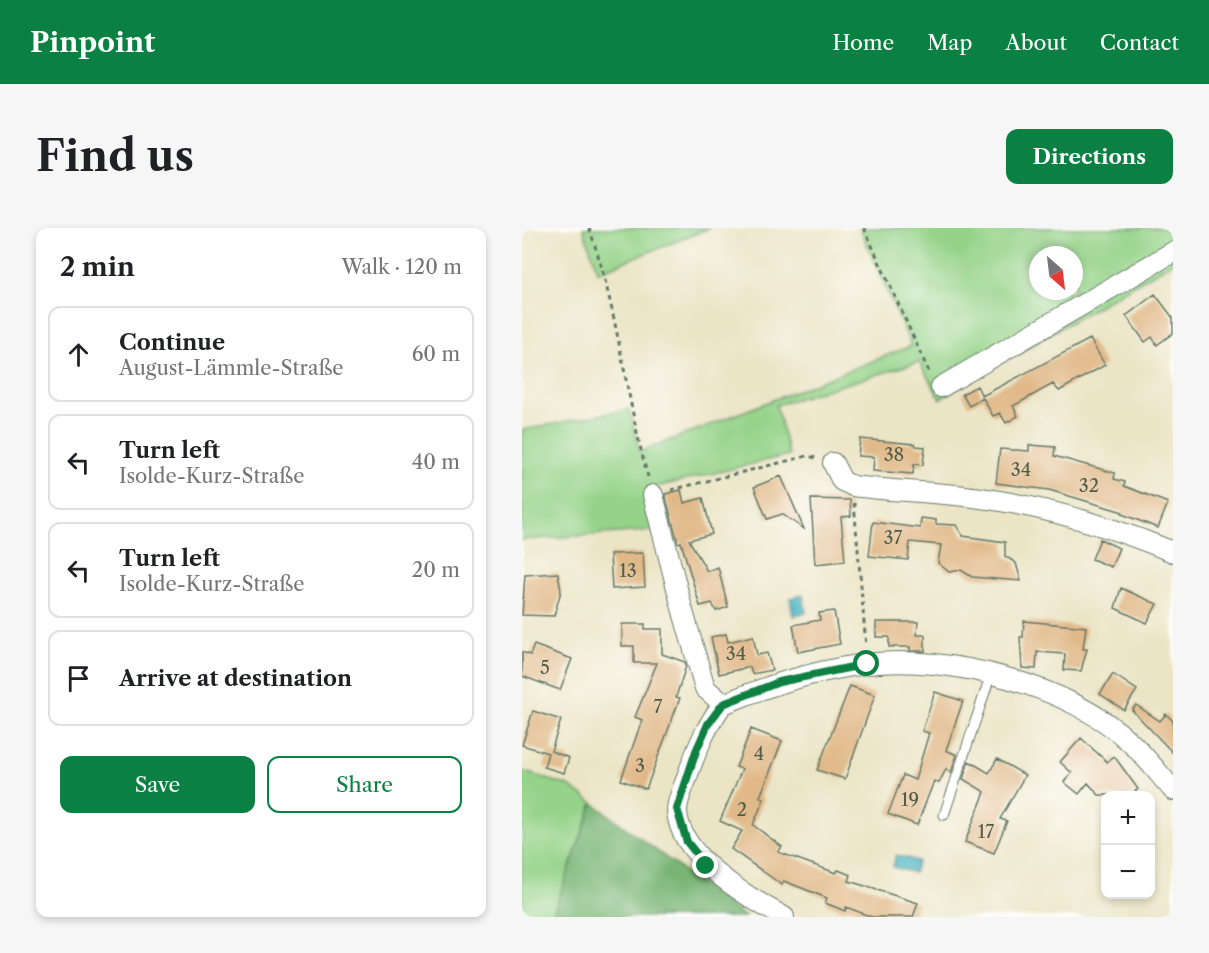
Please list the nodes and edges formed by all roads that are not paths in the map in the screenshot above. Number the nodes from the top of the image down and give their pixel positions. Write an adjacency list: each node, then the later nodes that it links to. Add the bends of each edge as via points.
1 (1173, 252): 2 (street)
2 (941, 387)
3 (832, 463): 5 (street, via 842,481 853,486 991,500 1060,513 1129,533)
4 (653, 495): 7 (street, via 705,688)
5 (1173, 552)
6 (991, 674): 7 (street, via 908,663 867,664 779,682); 8 (street, via 1033,684 1089,712 1130,741); 9 (lane)
7 (723, 704): 10 (street, via 700,742 677,809 687,842 706,866)
8 (1173, 790)
9 (944, 816)
10 (784, 917)

